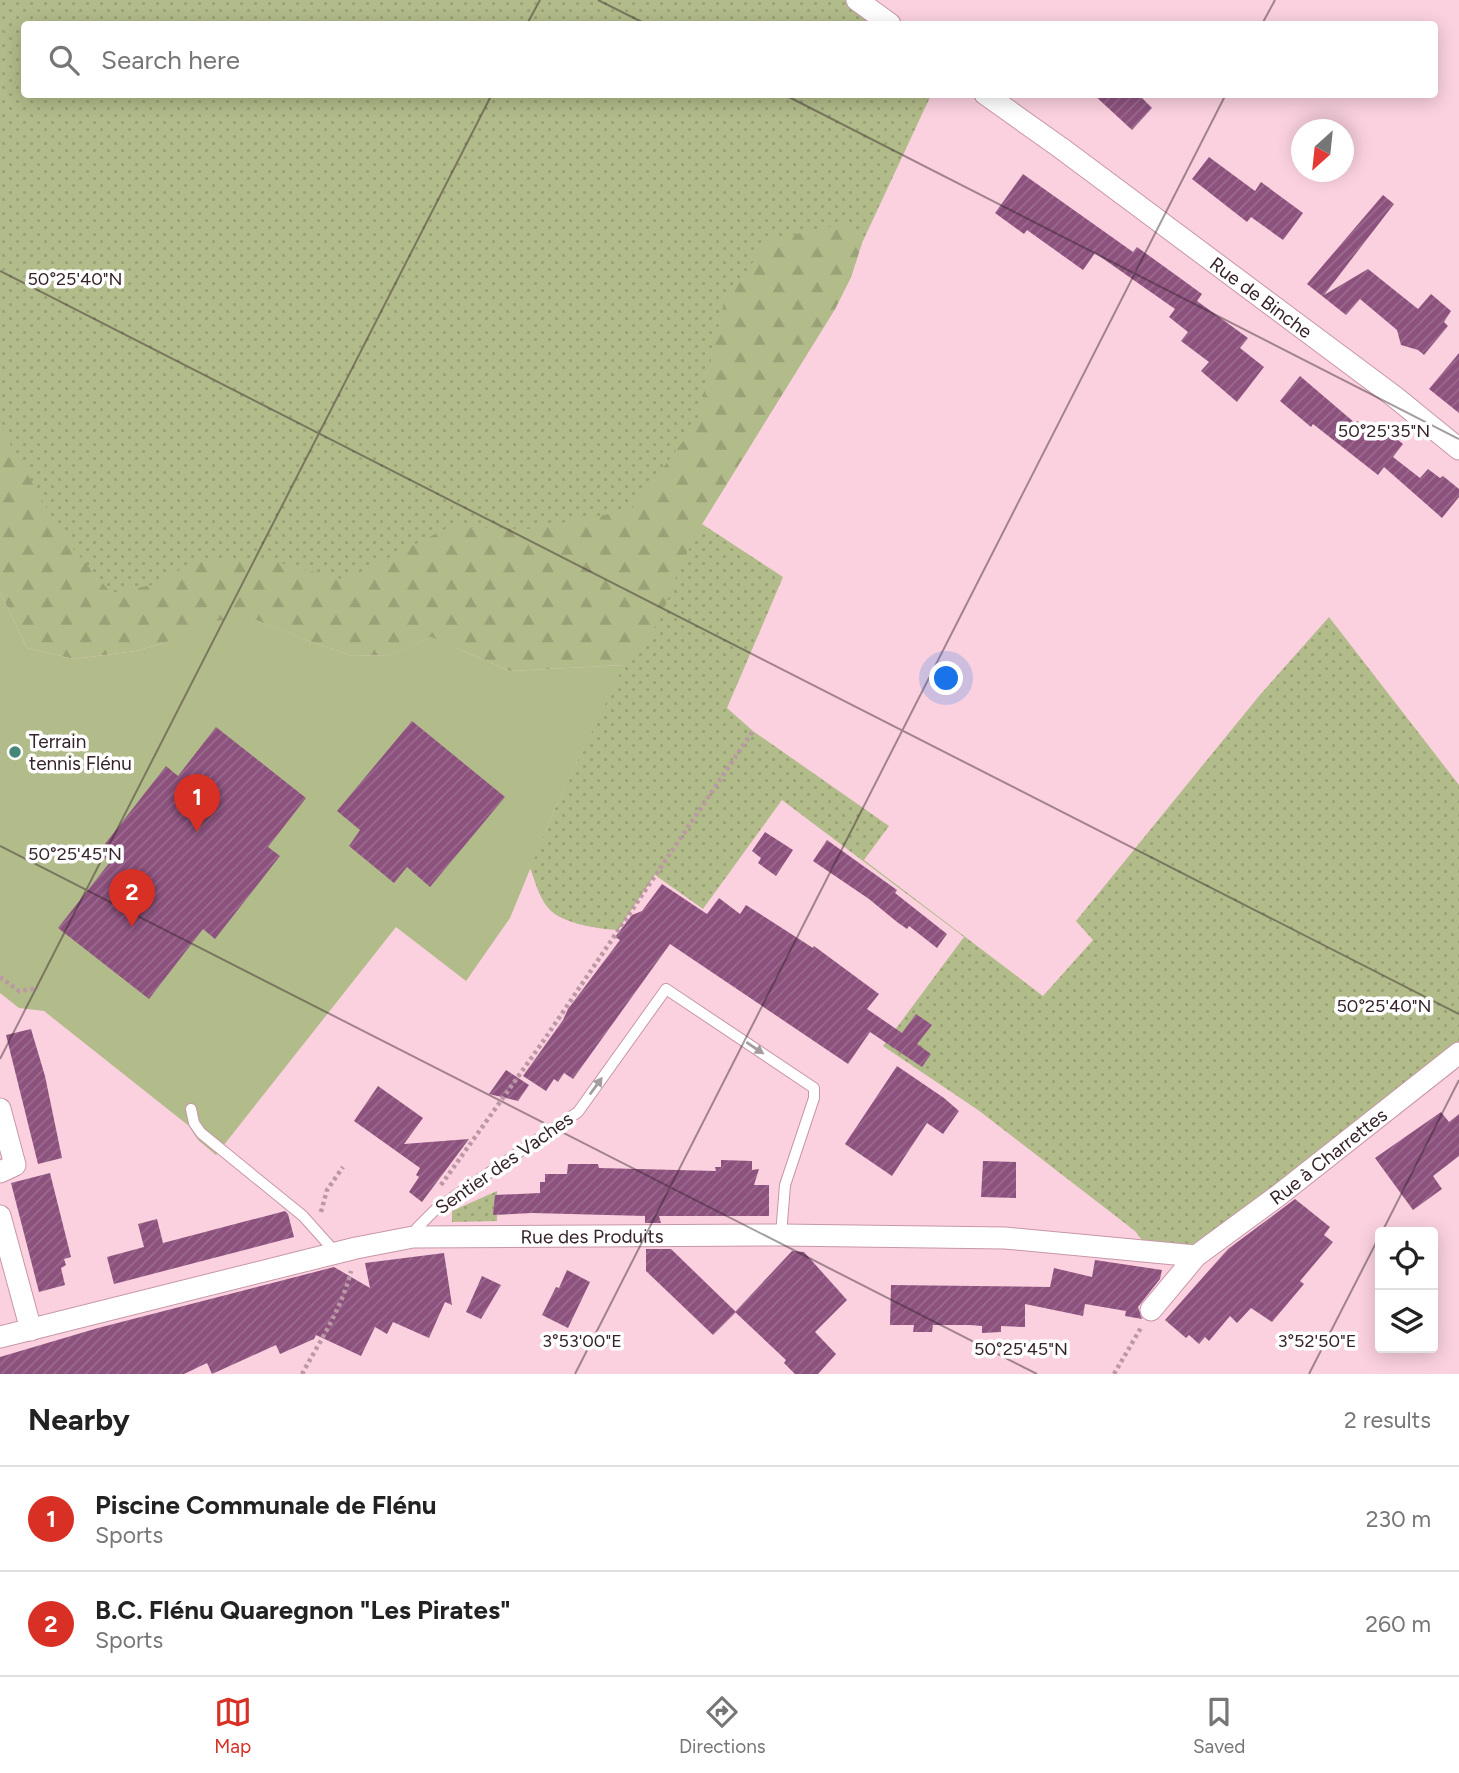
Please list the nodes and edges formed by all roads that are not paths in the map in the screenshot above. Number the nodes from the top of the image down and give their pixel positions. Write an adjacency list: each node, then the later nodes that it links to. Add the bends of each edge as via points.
1 (857, 0): 2 (street)
2 (886, 21)
3 (991, 98): 4 (street, Rue de Binche)
4 (1459, 449)
5 (1459, 1053): 13 (street, Rue à Charrettes)
6 (0, 1109): 8 (street, via 15,1165)
7 (191, 1109): 12 (lane, via 201,1133)
8 (0, 1172)
9 (0, 1216): 15 (street)
10 (781, 1235): 11 (street, Rue des Produits); 11 (lane, Sentier des Vaches, one-way to 10, via 436,1209 578,1112 666,989 814,1088 785,1185); 13 (street, Rue des Produits, via 1005,1238)
11 (413, 1237): 12 (street, Rue des Produits)
12 (347, 1251): 15 (street, Rue des Produits)
13 (1196, 1255): 14 (street, Rue à Charrettes)
14 (1151, 1310)
15 (31, 1329): 16 (street, Rue des Produits)
16 (0, 1338)

